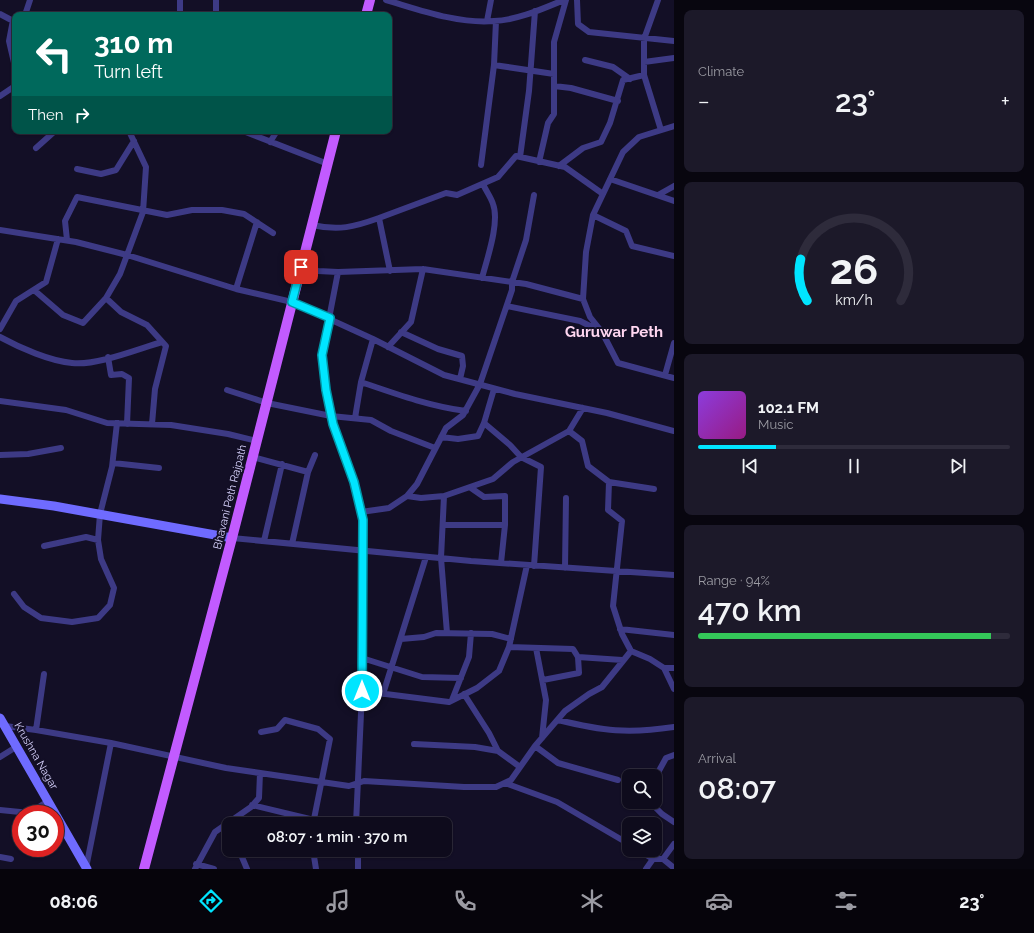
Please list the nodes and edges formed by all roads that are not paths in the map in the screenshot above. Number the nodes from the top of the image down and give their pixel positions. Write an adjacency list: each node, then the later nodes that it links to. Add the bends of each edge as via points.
1 (30, 0): 10 (street)
2 (180, 0): 11 (street)
3 (216, 0): 12 (street)
4 (370, 0): 13 (main road)
5 (386, 0): 18 (street, via 459,19)
6 (491, 0): 18 (street)
7 (565, 0): 14 (street); 28 (street, via 554,42)
8 (578, 0): 20 (street, via 578,24 589,32)
9 (658, 0): 20 (street)
10 (26, 12)
11 (180, 12)
12 (216, 12)
13 (367, 12)
14 (535, 12): 17 (street); 27 (street)
15 (0, 14): 16 (street)
16 (12, 20)
17 (496, 21): 18 (street); 26 (street)
18 (487, 22)
19 (12, 29): 22 (street, via 9,41)
20 (644, 39): 21 (street); 25 (street)
21 (674, 41)
22 (12, 54)
23 (674, 58): 25 (street)
24 (585, 60): 30 (street, via 613,68)
25 (644, 62): 29 (street)
26 (494, 65): 27 (street); 48 (street)
27 (530, 70): 28 (street); 45 (street)
28 (554, 74): 31 (street)
29 (644, 75): 30 (street); 36 (street)
30 (630, 79): 34 (street, via 623,80)
31 (554, 86): 34 (street, via 572,88); 46 (street, via 554,114 548,123)
32 (12, 89): 33 (street)
33 (0, 96)
34 (618, 101): 49 (street, via 601,142 583,148)
35 (674, 126): 36 (street)
36 (661, 130): 51 (street, via 639,137 623,152)
37 (52, 134): 44 (street)
38 (130, 134): 42 (street)
39 (250, 134): 43 (street)
40 (275, 134): 43 (street)
41 (335, 134): 47 (main road, Bhavani Peth Rajpath)
42 (134, 141): 50 (street, via 116,170 101,174); 58 (street, via 146,167)
43 (270, 142): 47 (street)
44 (36, 148)
45 (520, 157): 46 (street); 52 (street, via 516,156 498,177)
46 (539, 162): 49 (street)
47 (328, 164): 62 (main road, Bhavani Peth Rajpath)
48 (482, 164)
49 (559, 166): 54 (street, via 565,167)
50 (77, 169)
51 (610, 179): 54 (street); 56 (street)
52 (483, 184): 60 (street, via 457,195 446,193); 73 (street, via 495,214)
53 (674, 186): 56 (street)
54 (603, 194): 59 (street)
55 (534, 195): 74 (street, via 526,240)
56 (658, 195): 57 (street)
57 (674, 201)
58 (143, 212): 61 (street, via 167,215 192,210 222,210 244,214); 66 (street, via 77,197 65,221); 67 (street)
59 (593, 215): 68 (street, via 626,231 632,246); 78 (street, via 586,252)
60 (379, 218): 62 (street, via 352,228 325,228); 71 (street)
61 (256, 222): 64 (street); 75 (street)
62 (312, 225): 69 (main road, Bhavani Peth Rajpath)
63 (0, 230): 65 (street)
64 (273, 233)
65 (58, 239): 66 (street); 76 (street, via 46,282)
66 (66, 240): 67 (street)
67 (127, 256): 75 (street); 77 (street)
68 (674, 256)
69 (301, 267): 72 (street); 79 (main road, Bhavani Peth Rajpath)
70 (423, 269): 71 (street); 73 (street); 85 (street, via 411,322)
71 (390, 271): 72 (street)
72 (338, 272): 83 (street)
73 (482, 278): 74 (street)
74 (512, 282): 78 (street); 80 (street)
75 (236, 289): 79 (street)
76 (34, 290): 77 (street, via 63,315 83,323); 82 (street, via 16,300)
77 (106, 298): 89 (street, via 121,312 147,325)
78 (583, 299): 86 (street, via 590,317)
79 (292, 302): 83 (street); 101 (main road, Bhavani Peth Rajpath)
80 (507, 306): 86 (street, via 580,322); 97 (street)
81 (0, 314): 82 (street)
82 (7, 316): 84 (street)
83 (330, 318): 88 (street); 104 (street, via 322,355)
84 (0, 329)
85 (401, 332): 91 (street); 95 (street, via 438,349 462,356)
86 (602, 332): 93 (street, via 618,363)
87 (0, 337): 92 (street, via 35,352 73,363 87,363)
88 (373, 339): 91 (street); 96 (street)
89 (162, 342): 92 (street); 109 (street, via 166,346 154,389)
90 (674, 343): 93 (street)
91 (388, 347): 95 (street, via 444,375)
92 (108, 357): 108 (street, via 111,375 122,374 129,378)
93 (665, 375): 94 (street)
94 (674, 378)
95 (460, 379): 97 (street)
96 (361, 382): 103 (street, via 441,408); 105 (street)
97 (480, 384): 98 (street); 103 (street)
98 (494, 388): 102 (street); 107 (street)
99 (227, 390): 101 (street)
100 (0, 401): 106 (street, via 66,410 107,423)
101 (267, 403): 104 (street); 113 (main road, Bhavani Peth Rajpath)
102 (583, 408): 110 (street); 111 (street)
103 (466, 410): 112 (street, via 446,428)
104 (331, 416): 105 (street); 131 (street, via 354,482)
105 (355, 418): 115 (street, via 371,420 391,432)
106 (117, 423): 108 (street); 120 (street)
107 (484, 423): 112 (street, via 478,436 458,439); 119 (street)
108 (127, 424): 109 (street)
109 (152, 424): 113 (street, via 228,434)
110 (569, 431): 119 (street); 124 (street, via 582,441 588,466)
111 (674, 431)
112 (441, 437): 115 (street)
113 (257, 441): 118 (main road, Bhavani Peth Rajpath)
114 (61, 448): 116 (street, via 28,454)
115 (435, 448): 127 (street, via 417,484)
116 (0, 455)
117 (315, 455): 123 (street)
118 (253, 457): 121 (street); 135 (main road, Bhavani Peth Rajpath)
119 (521, 457): 125 (street, via 493,479); 145 (street, via 541,467)
120 (113, 463): 122 (street); 132 (street)
121 (282, 464): 123 (street); 137 (street)
122 (159, 468)
123 (308, 472): 138 (street)
124 (609, 482): 126 (street); 147 (street, via 608,510 622,521)
125 (472, 488): 128 (street); 134 (street, via 484,497 505,496)
126 (654, 489)
127 (407, 496): 128 (street); 131 (street, via 389,508)
128 (444, 496): 133 (street)
129 (566, 498): 146 (street)
130 (0, 499): 132 (main road)
131 (361, 512): 140 (street)
132 (100, 514): 135 (main road); 136 (street)
133 (443, 525): 134 (street); 142 (street)
134 (505, 525): 143 (street)
135 (232, 538): 137 (street); 185 (main road, Bhavani Peth Rajpath)
136 (98, 540): 139 (street, via 86,537); 149 (street, via 101,559 114,588 110,605 98,618 72,622 41,618 24,607)
137 (264, 541): 138 (street)
138 (292, 544): 140 (street)
139 (44, 546)
140 (363, 550): 141 (street); 160 (street)
141 (426, 557): 142 (street); 154 (street)
142 (441, 558): 143 (street); 151 (street)
143 (501, 564): 144 (street)
144 (527, 565): 145 (street); 155 (street)
145 (534, 566): 146 (street)
146 (565, 568): 147 (street)
147 (618, 571): 148 (street); 150 (street, via 613,606)
148 (674, 575)
149 (14, 594)
150 (620, 629): 153 (street); 158 (street)
151 (447, 633): 152 (street); 154 (street)
152 (471, 633): 155 (street, via 492,634); 166 (street, via 469,656)
153 (674, 635)
154 (400, 639): 162 (street)
155 (511, 639): 156 (street)
156 (509, 647): 157 (street); 171 (street, via 499,671 477,688)
157 (536, 648): 159 (street, via 573,649); 167 (street)
158 (630, 651): 161 (street); 163 (street, via 650,658)
159 (578, 657): 161 (street); 167 (street, via 580,673)
160 (362, 658): 162 (street); 169 (street)
161 (622, 660): 173 (street, via 602,687 565,711)
162 (392, 667): 166 (street, via 422,677); 170 (street)
163 (664, 668): 164 (street); 168 (street)
164 (674, 668)
165 (44, 674): 176 (street)
166 (461, 678): 172 (street)
167 (543, 680): 178 (street, via 546,700)
168 (674, 689)
169 (362, 691): 170 (street); 192 (street)
170 (383, 694): 172 (street, via 449,702)
171 (464, 694): 172 (street); 183 (street)
172 (452, 700)
173 (558, 720): 175 (street, via 614,732 643,732); 178 (street)
174 (2, 722): 176 (street); 182 (main road, Krushna Nagar)
175 (674, 727)
176 (36, 730): 179 (street)
177 (261, 732): 191 (street, via 277,729 285,720 318,729 330,739)
178 (542, 738): 181 (street)
179 (111, 743): 185 (street); 215 (street)
180 (414, 744): 183 (street)
181 (535, 746): 187 (street); 190 (street, via 558,763)
182 (16, 747): 186 (street); 194 (main road, Krushna Nagar)
183 (498, 751): 187 (street)
184 (674, 755): 188 (street, via 666,758)
185 (175, 756): 189 (street); 217 (main road, Bhavani Peth Rajpath)
186 (0, 757)
187 (520, 767): 193 (street, via 511,780)
188 (660, 769)
189 (260, 773): 191 (street); 195 (street, via 259,798)
190 (618, 780)
191 (320, 782): 192 (street, via 350,786); 200 (street)
192 (358, 783): 193 (street, via 364,781 464,787 496,787); 201 (street)
193 (504, 783): 204 (street, via 557,802)
194 (48, 802): 197 (street, via 30,813); 215 (main road, Krushna Nagar)
195 (252, 805): 198 (street); 199 (street)
196 (657, 809): 202 (street)
197 (0, 810)
198 (237, 817)
199 (296, 817)
200 (315, 817)
201 (356, 817)
202 (674, 822)
203 (222, 828): 214 (street, via 215,832)
204 (622, 840)
205 (674, 844): 213 (street)
206 (0, 857): 211 (street)
207 (242, 857): 219 (street)
208 (314, 857): 220 (street)
209 (358, 857): 221 (street)
210 (650, 857): 212 (street)
211 (11, 859)
212 (653, 859): 213 (street); 222 (street)
213 (663, 859): 216 (street)
214 (195, 867): 218 (street)
215 (87, 868)
216 (674, 868)
217 (144, 869)
218 (214, 869)
219 (248, 869)
220 (316, 869)
221 (358, 869)
222 (646, 869)

